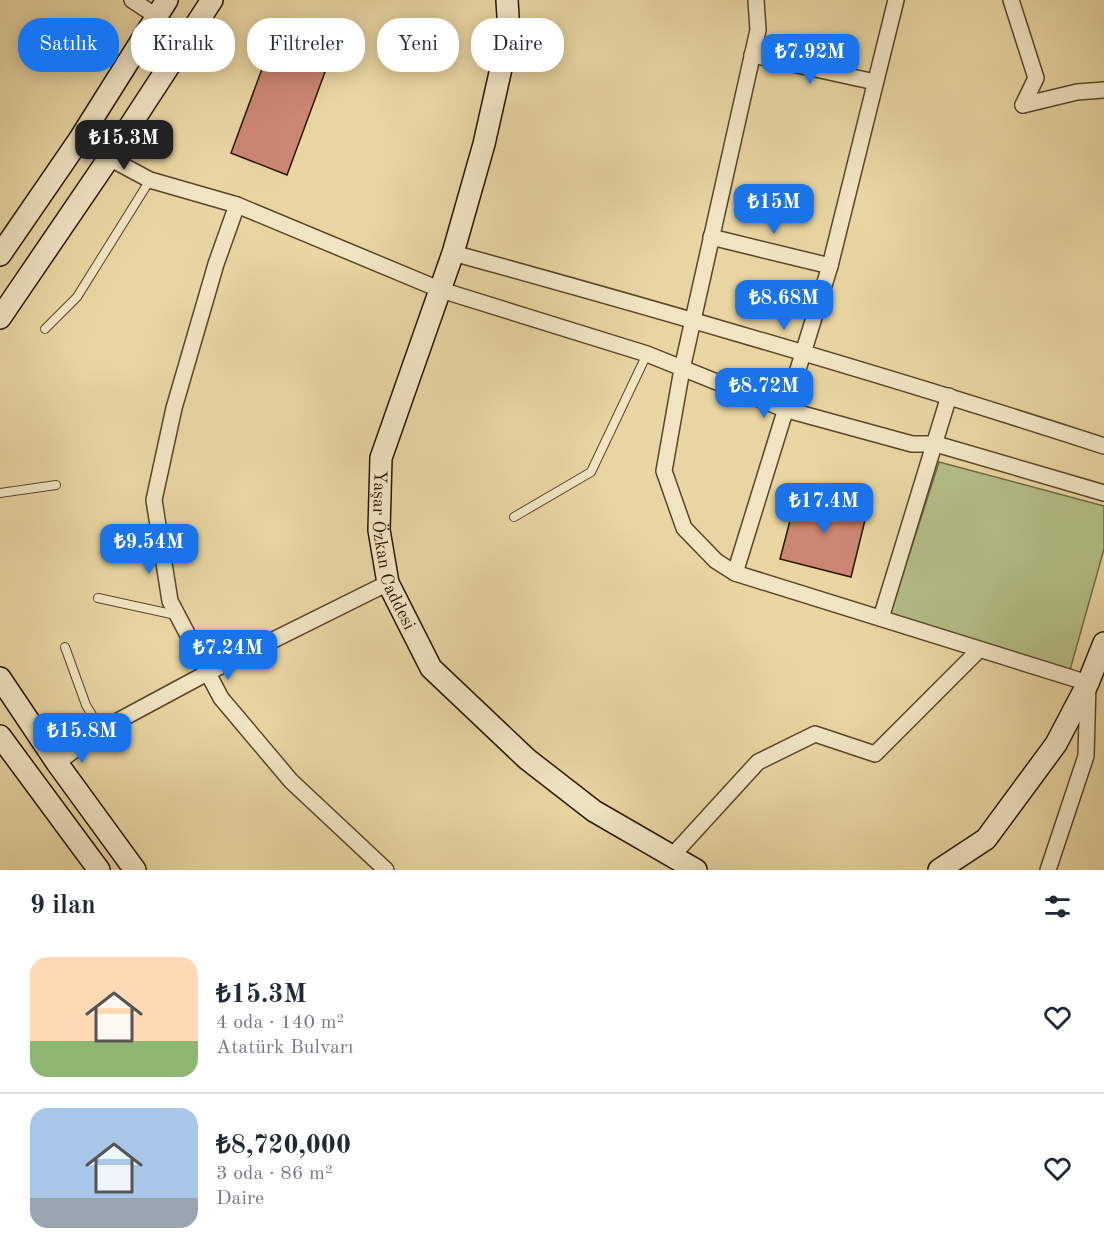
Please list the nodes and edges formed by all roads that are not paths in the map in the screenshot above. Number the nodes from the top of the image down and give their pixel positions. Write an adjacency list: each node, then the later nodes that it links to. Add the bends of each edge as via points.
1 (132, 0): 7 (street)
2 (212, 0): 12 (main road)
3 (507, 0): 16 (main road, Yaşar Özkan Caddesi, via 508,33 484,144)
4 (756, 0): 8 (street, via 758,30)
5 (896, 0): 9 (street)
6 (1011, 0): 10 (street, via 1036,78 1023,105)
7 (162, 8): 11 (main road)
8 (752, 55): 9 (street); 15 (street)
9 (876, 82): 18 (street)
10 (1104, 90)
11 (79, 140): 12 (street); 17 (main road)
12 (109, 158): 13 (street); 20 (main road)
13 (150, 180): 14 (street); 22 (lane, via 77,297)
14 (237, 206): 19 (street); 37 (street, via 181,386 154,500 170,601)
15 (711, 237): 18 (street); 21 (street)
16 (453, 253): 19 (main road, Yaşar Özkan Caddesi); 21 (street)
17 (0, 255)
18 (830, 266): 24 (street)
19 (441, 290): 23 (street); 35 (main road, Yaşar Özkan Caddesi, via 381,459 379,530)
20 (0, 318)
21 (693, 319): 24 (street); 25 (street)
22 (45, 330)
23 (647, 354): 25 (street); 33 (lane, via 591,472)
24 (804, 354): 26 (street); 27 (street)
25 (682, 369): 27 (street); 34 (street, via 664,471 684,528 716,561)
26 (949, 396): 28 (street); 29 (street)
27 (784, 409): 28 (street, via 912,444); 34 (street)
28 (936, 444): 32 (street); 38 (street)
29 (1104, 446)
30 (56, 485): 31 (lane)
31 (0, 492)
32 (1104, 493)
33 (514, 517)
34 (735, 573): 38 (street)
35 (388, 583): 42 (street); 48 (main road, Yaşar Özkan Caddesi, via 431,668 526,759 594,811)
36 (98, 598): 37 (lane)
37 (177, 616): 42 (street)
38 (881, 618): 41 (street)
39 (1104, 643): 44 (main road)
40 (65, 647): 45 (lane, via 86,705)
41 (979, 650): 44 (street); 48 (street, via 875,753 815,734 758,762)
42 (207, 673): 45 (street); 51 (street, via 220,698 291,782)
43 (0, 678): 47 (main road)
44 (1088, 683): 53 (main road, via 1056,744 986,839); 54 (street, via 1086,756)
45 (101, 730): 47 (street)
46 (0, 736): 49 (main road)
47 (57, 763): 50 (main road)
48 (672, 856): 52 (main road, Yaşar Özkan Caddesi)
49 (99, 870)
50 (135, 870)
51 (386, 870)
52 (696, 870)
53 (939, 870)
54 (1048, 870)

